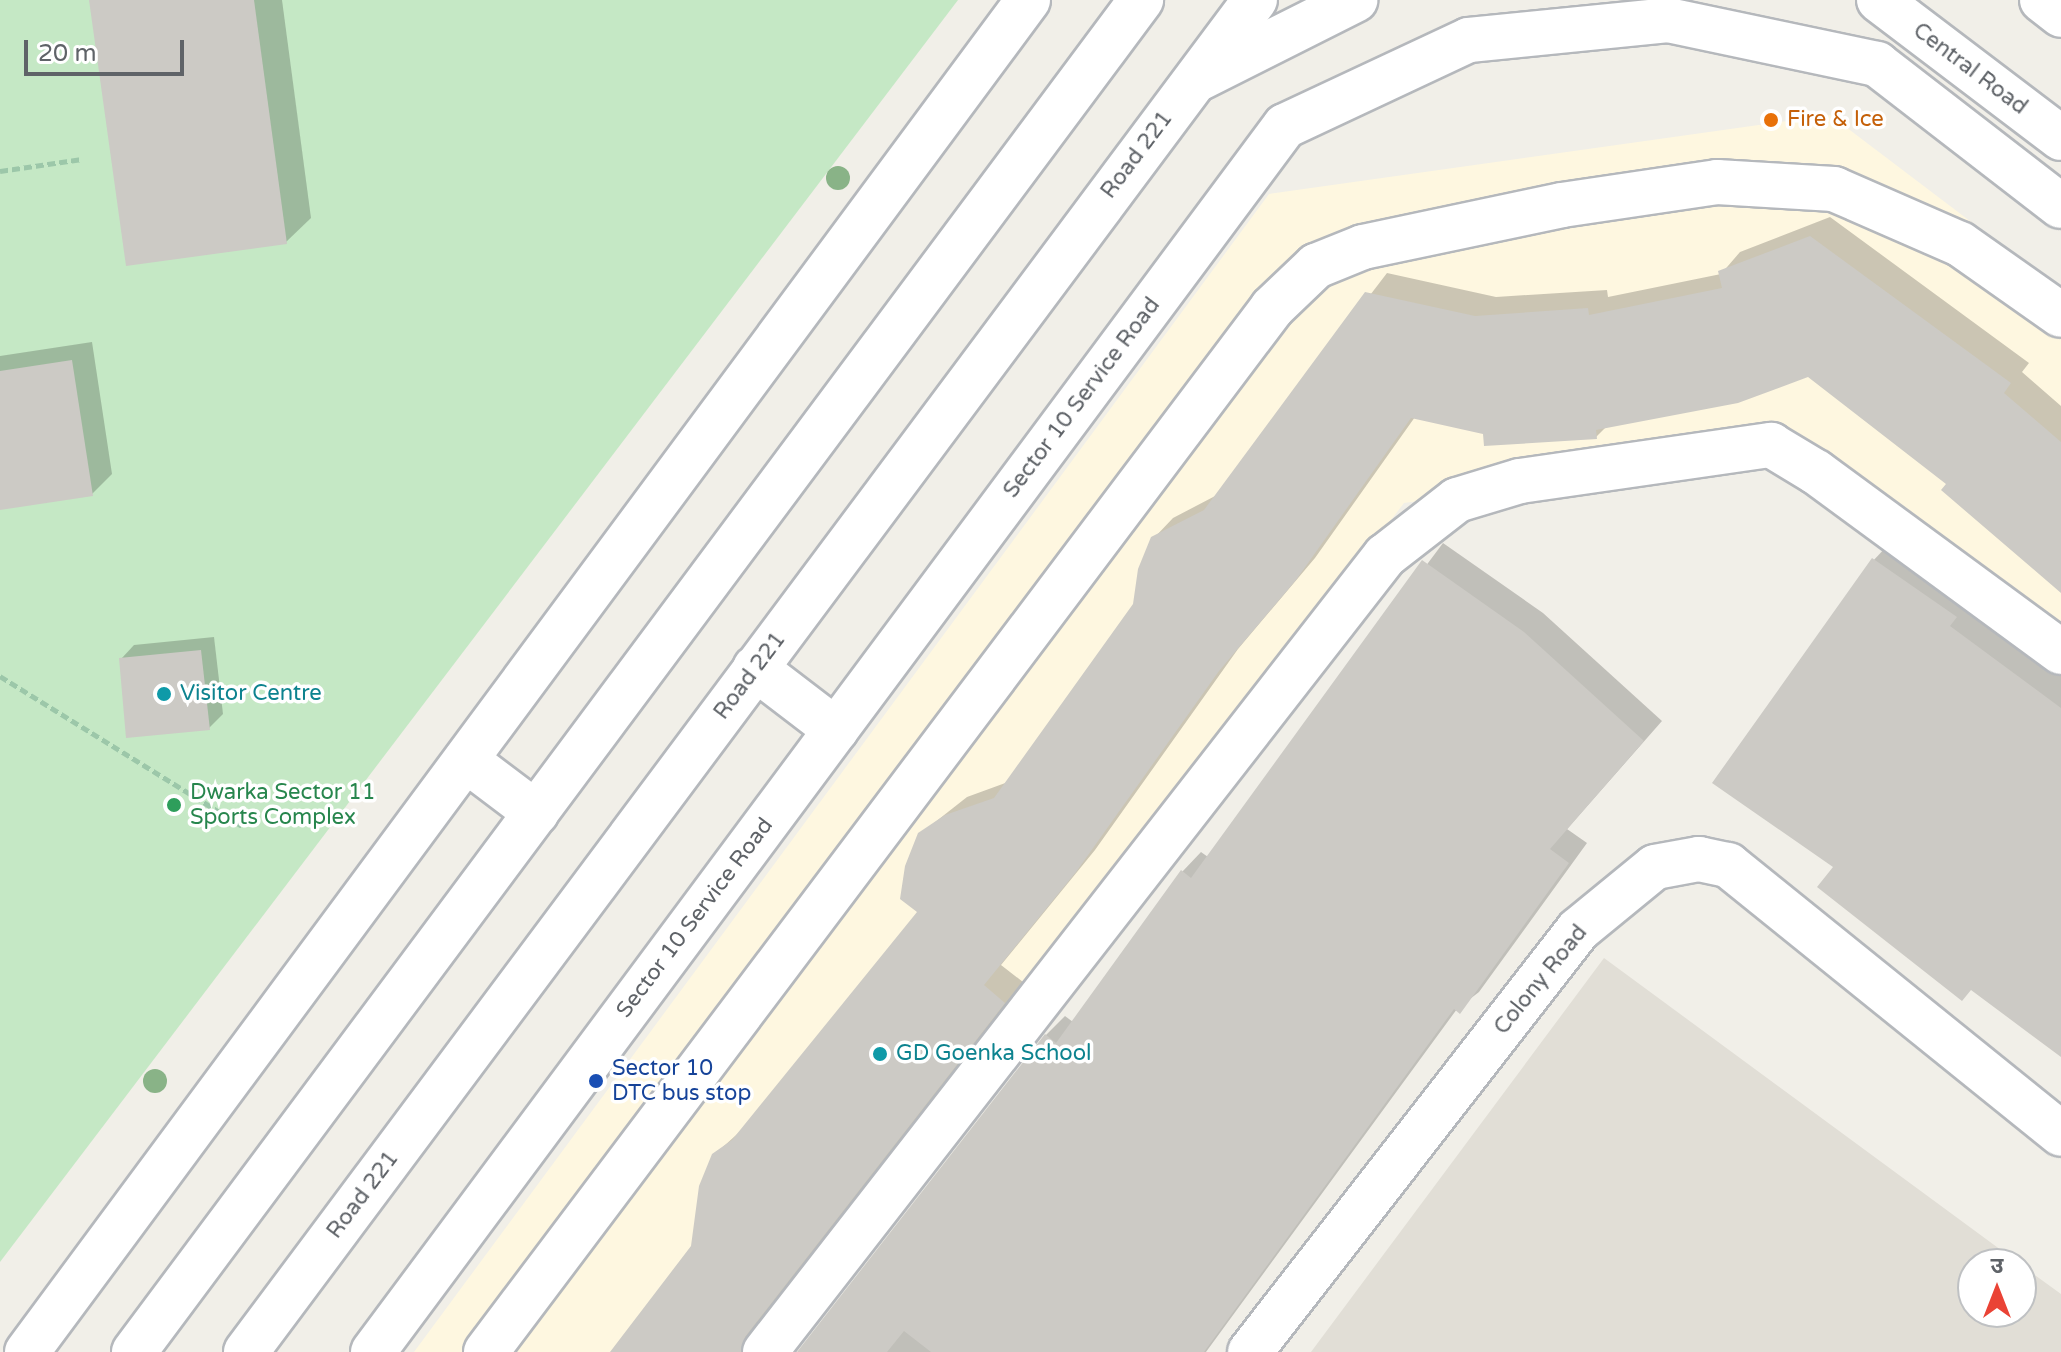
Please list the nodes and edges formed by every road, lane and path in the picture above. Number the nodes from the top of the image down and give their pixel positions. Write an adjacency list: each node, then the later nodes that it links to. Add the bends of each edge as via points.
1 (1028, 0): 18 (street)
2 (1141, 0): 19 (street)
3 (1255, 0): 8 (street, Road 221)
4 (1355, 0): 8 (street)
5 (2042, 0): 7 (street)
6 (1876, 3): 9 (street, Central Road)
7 (2061, 15)
8 (1191, 82): 15 (street, Road 221)
9 (2061, 138)
10 (82, 159): 11 (path)
11 (0, 171)
12 (2061, 206): 17 (street, Sector 10 Service Road, via 1877,64 1668,20 1469,40 1285,126)
13 (2061, 315): 26 (street, via 1960,244 1834,189 1717,182 1562,205 1363,247 1316,266 1272,308)
14 (2061, 652): 27 (street, via 1816,472 1771,445 1520,481 1457,500 1385,556)
15 (755, 668): 17 (street); 24 (street, Road 221)
16 (0, 676): 20 (path)
17 (836, 730): 25 (street, Sector 10 Service Road)
18 (466, 760): 19 (street); 22 (street)
19 (536, 813): 23 (street)
20 (242, 826)
21 (2061, 1134): 28 (street, Colony Road, via 1728,865 1699,859 1655,867 1578,930)
22 (27, 1352)
23 (134, 1352)
24 (246, 1352)
25 (373, 1352)
26 (486, 1352)
27 (765, 1352)
28 (1250, 1352)

